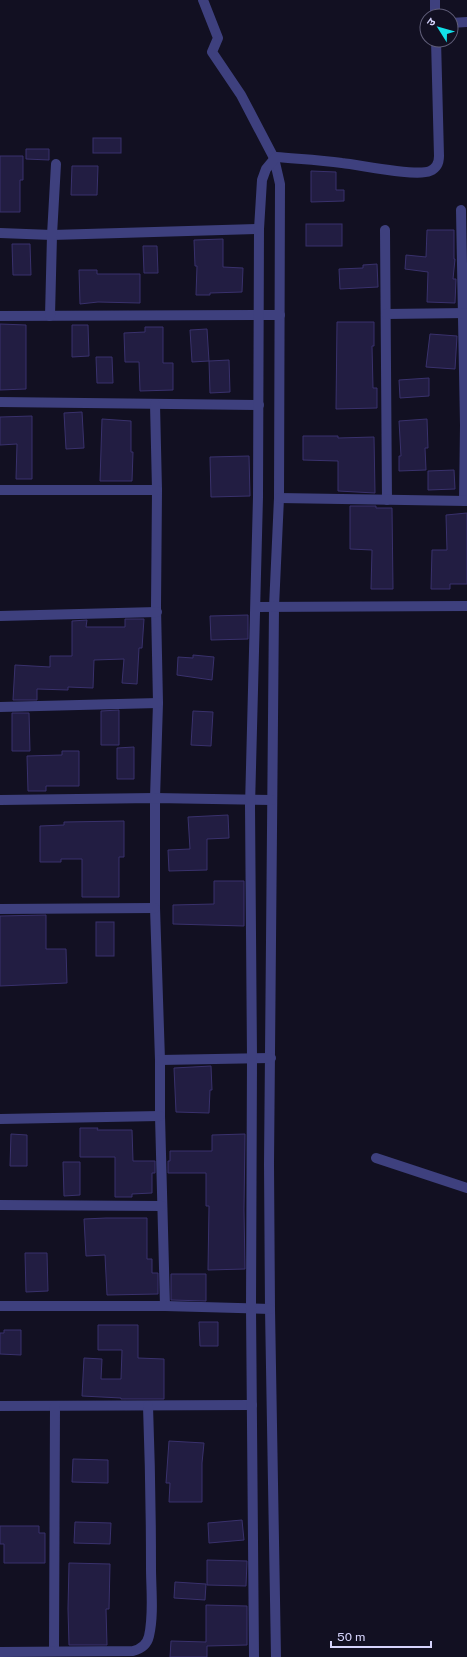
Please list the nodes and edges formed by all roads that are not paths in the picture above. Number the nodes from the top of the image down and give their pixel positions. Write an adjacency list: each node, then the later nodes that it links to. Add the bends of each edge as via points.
1 (203, 0): 3 (street, via 218,38 212,52 242,95)
2 (436, 48): 3 (street, via 439,162 436,168 429,172 420,172 276,156)
3 (274, 158): 6 (street, via 262,180); 13 (street, via 280,184)
4 (56, 164): 9 (street)
5 (460, 210): 10 (street)
6 (260, 229): 9 (street); 12 (street)
7 (385, 230): 11 (street)
8 (0, 233): 9 (street)
9 (52, 235): 15 (street)
10 (465, 313): 11 (street); 19 (street)
11 (386, 314): 23 (street)
12 (260, 315): 13 (street); 15 (street); 18 (street)
13 (280, 315): 22 (street)
14 (0, 316): 15 (street)
15 (50, 316)
16 (0, 402): 17 (street)
17 (155, 404): 18 (street); 21 (street)
18 (259, 405): 25 (street)
19 (466, 425): 24 (street)
20 (0, 490): 21 (street)
21 (157, 490): 28 (street)
22 (279, 498): 23 (street); 27 (street)
23 (387, 500): 24 (street)
24 (466, 501)
25 (256, 606): 27 (street); 33 (street)
26 (467, 606): 27 (street)
27 (274, 607): 35 (street)
28 (157, 612): 29 (street); 30 (street)
29 (0, 616)
30 (158, 703): 31 (street); 32 (street)
31 (0, 707)
32 (155, 798): 33 (street); 34 (street); 36 (street)
33 (250, 799): 35 (street); 38 (street)
34 (0, 800)
35 (272, 800): 39 (street)
36 (155, 908): 37 (street); 40 (street)
37 (0, 909)
38 (252, 1058): 39 (street); 40 (street); 49 (street)
39 (270, 1058): 50 (street)
40 (160, 1060): 41 (street)
41 (160, 1116): 42 (street); 46 (street)
42 (0, 1119)
43 (376, 1158): 44 (street)
44 (467, 1188)
45 (0, 1205): 46 (street)
46 (162, 1206): 48 (street)
47 (0, 1306): 48 (street)
48 (165, 1306): 49 (street)
49 (251, 1308): 50 (street); 51 (street)
50 (270, 1309): 58 (street)
51 (252, 1405): 54 (street); 57 (street)
52 (0, 1406): 53 (street)
53 (55, 1406): 54 (street); 55 (street)
54 (148, 1406): 55 (street, via 151,1614 146,1644 141,1649 133,1650)
55 (54, 1651): 56 (street)
56 (0, 1652)
57 (254, 1657)
58 (276, 1657)

